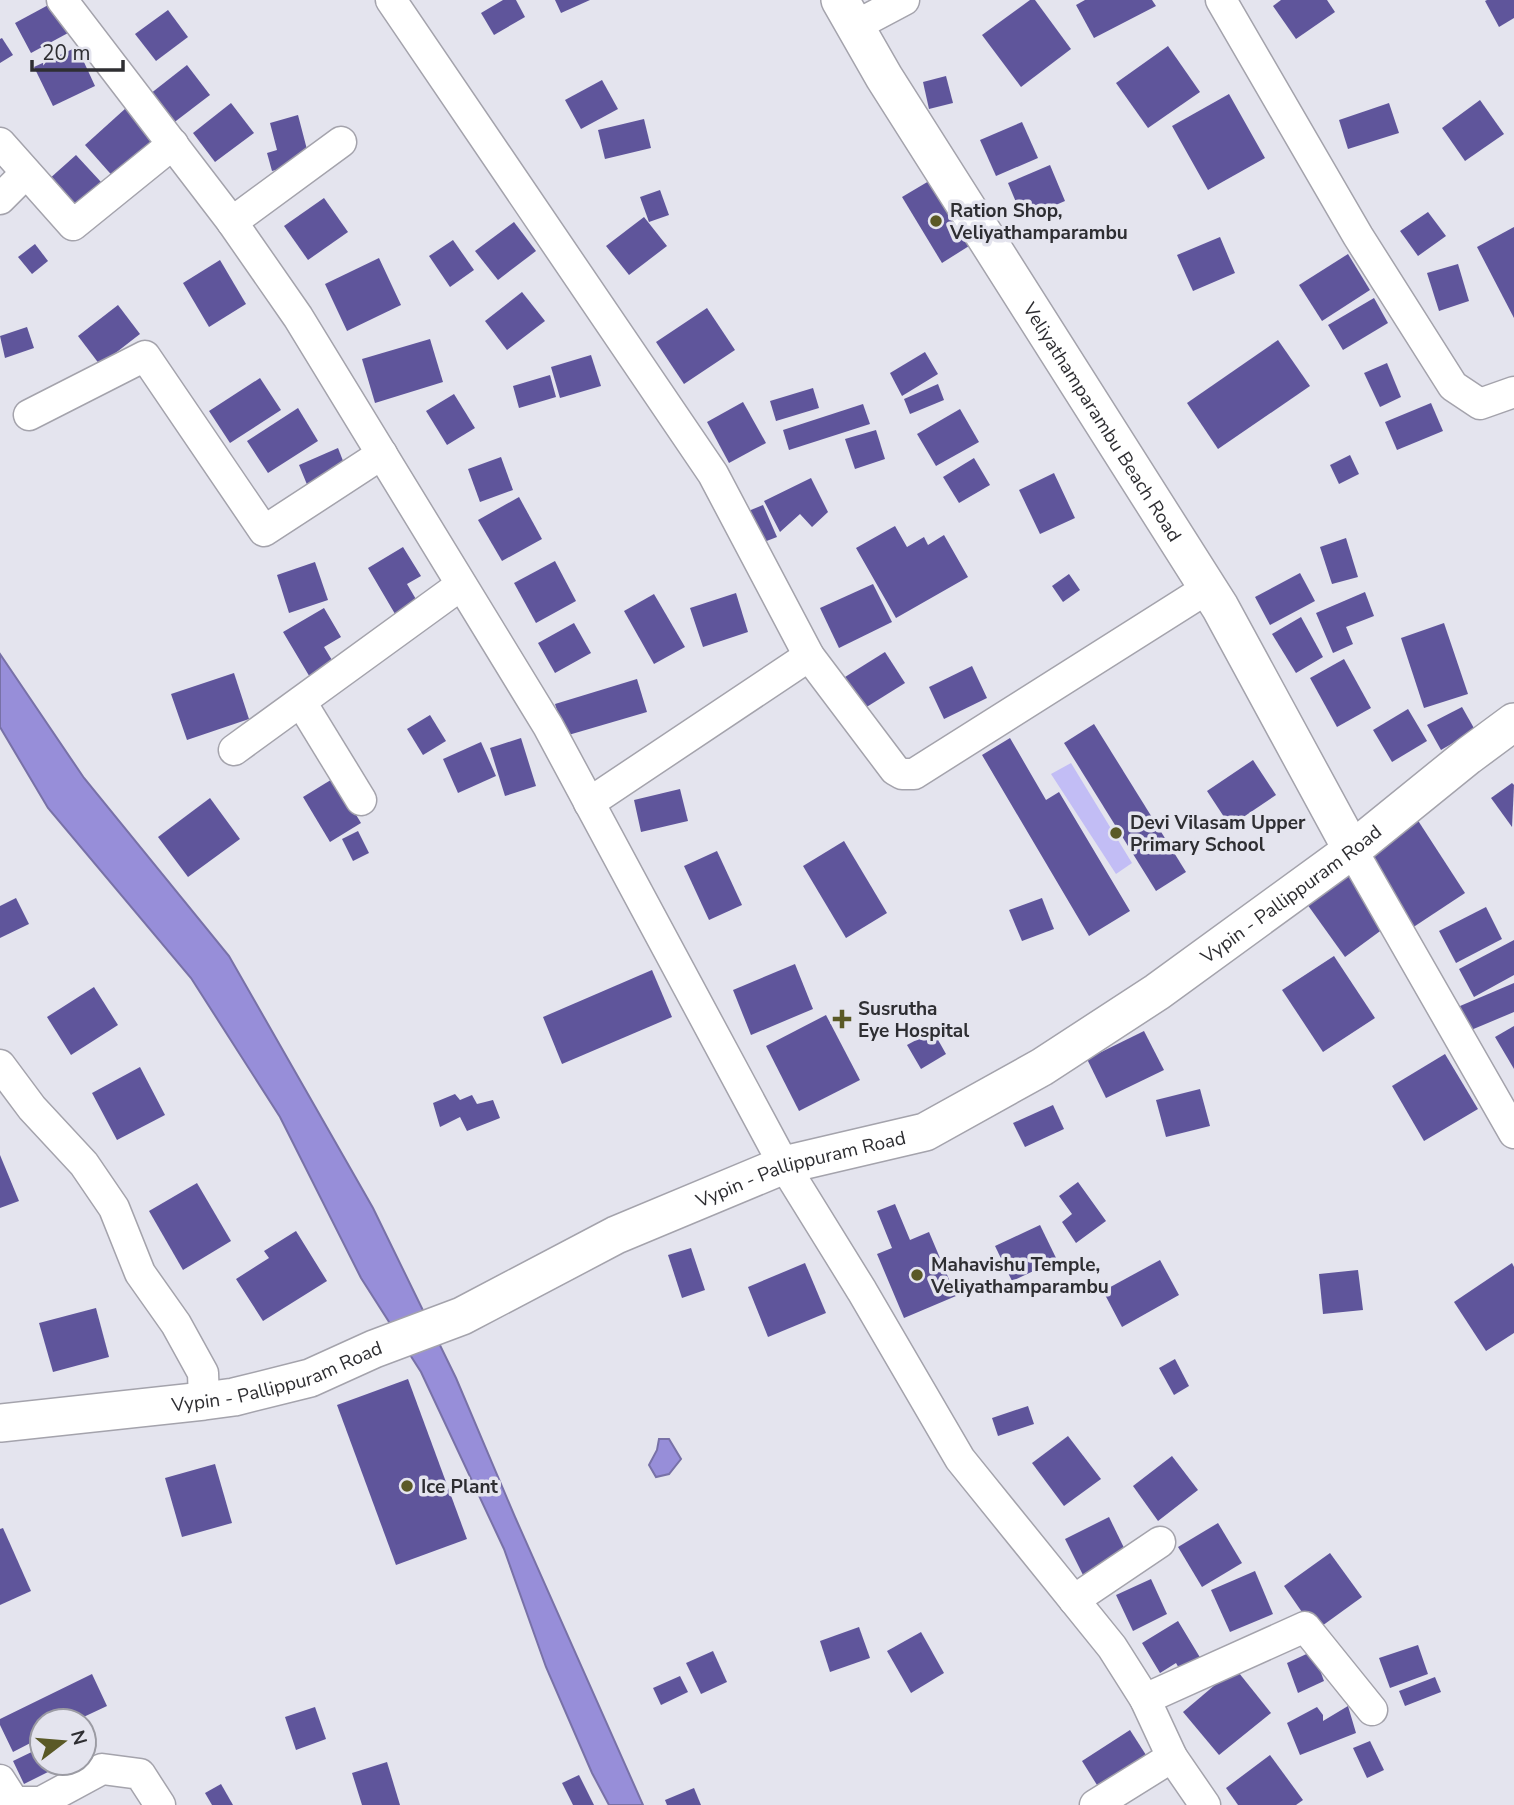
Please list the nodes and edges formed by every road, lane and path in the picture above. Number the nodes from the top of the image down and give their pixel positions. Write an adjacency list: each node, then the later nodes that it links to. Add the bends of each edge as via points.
1 (62, 0): 8 (street)
2 (391, 0): 17 (street, via 713,474)
3 (904, 0): 5 (street)
4 (1221, 0): 12 (street, via 1357,236 1452,386 1480,404)
5 (848, 13): 16 (main road, Veliyathamparambu Beach Road)
6 (341, 142): 11 (street)
7 (0, 143): 9 (street)
8 (173, 144): 9 (street, via 73,225); 11 (street)
9 (26, 173): 10 (street)
10 (0, 198)
11 (232, 222): 14 (street, via 298,317)
12 (1514, 391)
13 (29, 415): 14 (street, via 145,356 264,531)
14 (382, 454): 15 (street)
15 (461, 584): 18 (street); 22 (street)
16 (1208, 588): 17 (street, via 914,774 894,770); 23 (main road, Veliyathamparambu Beach Road)
17 (809, 656): 22 (street)
18 (301, 702): 20 (street); 21 (street)
19 (1514, 722): 23 (main road, Vypin - Pallippuram Road)
20 (234, 750)
21 (361, 800)
22 (589, 803): 26 (street)
23 (1352, 850): 25 (street); 26 (main road, Vypin - Pallippuram Road, via 1157,992 1042,1067 960,1113 925,1132)
24 (0, 1065): 27 (street, via 84,1164 114,1208 140,1273 203,1373)
25 (1514, 1133)
26 (784, 1165): 27 (main road, Vypin - Pallippuram Road, via 616,1235 462,1316 310,1378); 30 (street, via 960,1460)
27 (204, 1401): 28 (main road, Vypin - Pallippuram Road)
28 (0, 1423)
29 (1160, 1542): 30 (street)
30 (1074, 1600): 31 (street)
31 (1145, 1699): 32 (street, via 1305,1627); 33 (street)
32 (1372, 1710)
33 (1172, 1757): 36 (street); 37 (street)
34 (8, 1796): 35 (street, via 41,1802 102,1769 140,1774)
35 (160, 1805)
36 (1095, 1805)
37 (1205, 1805)

